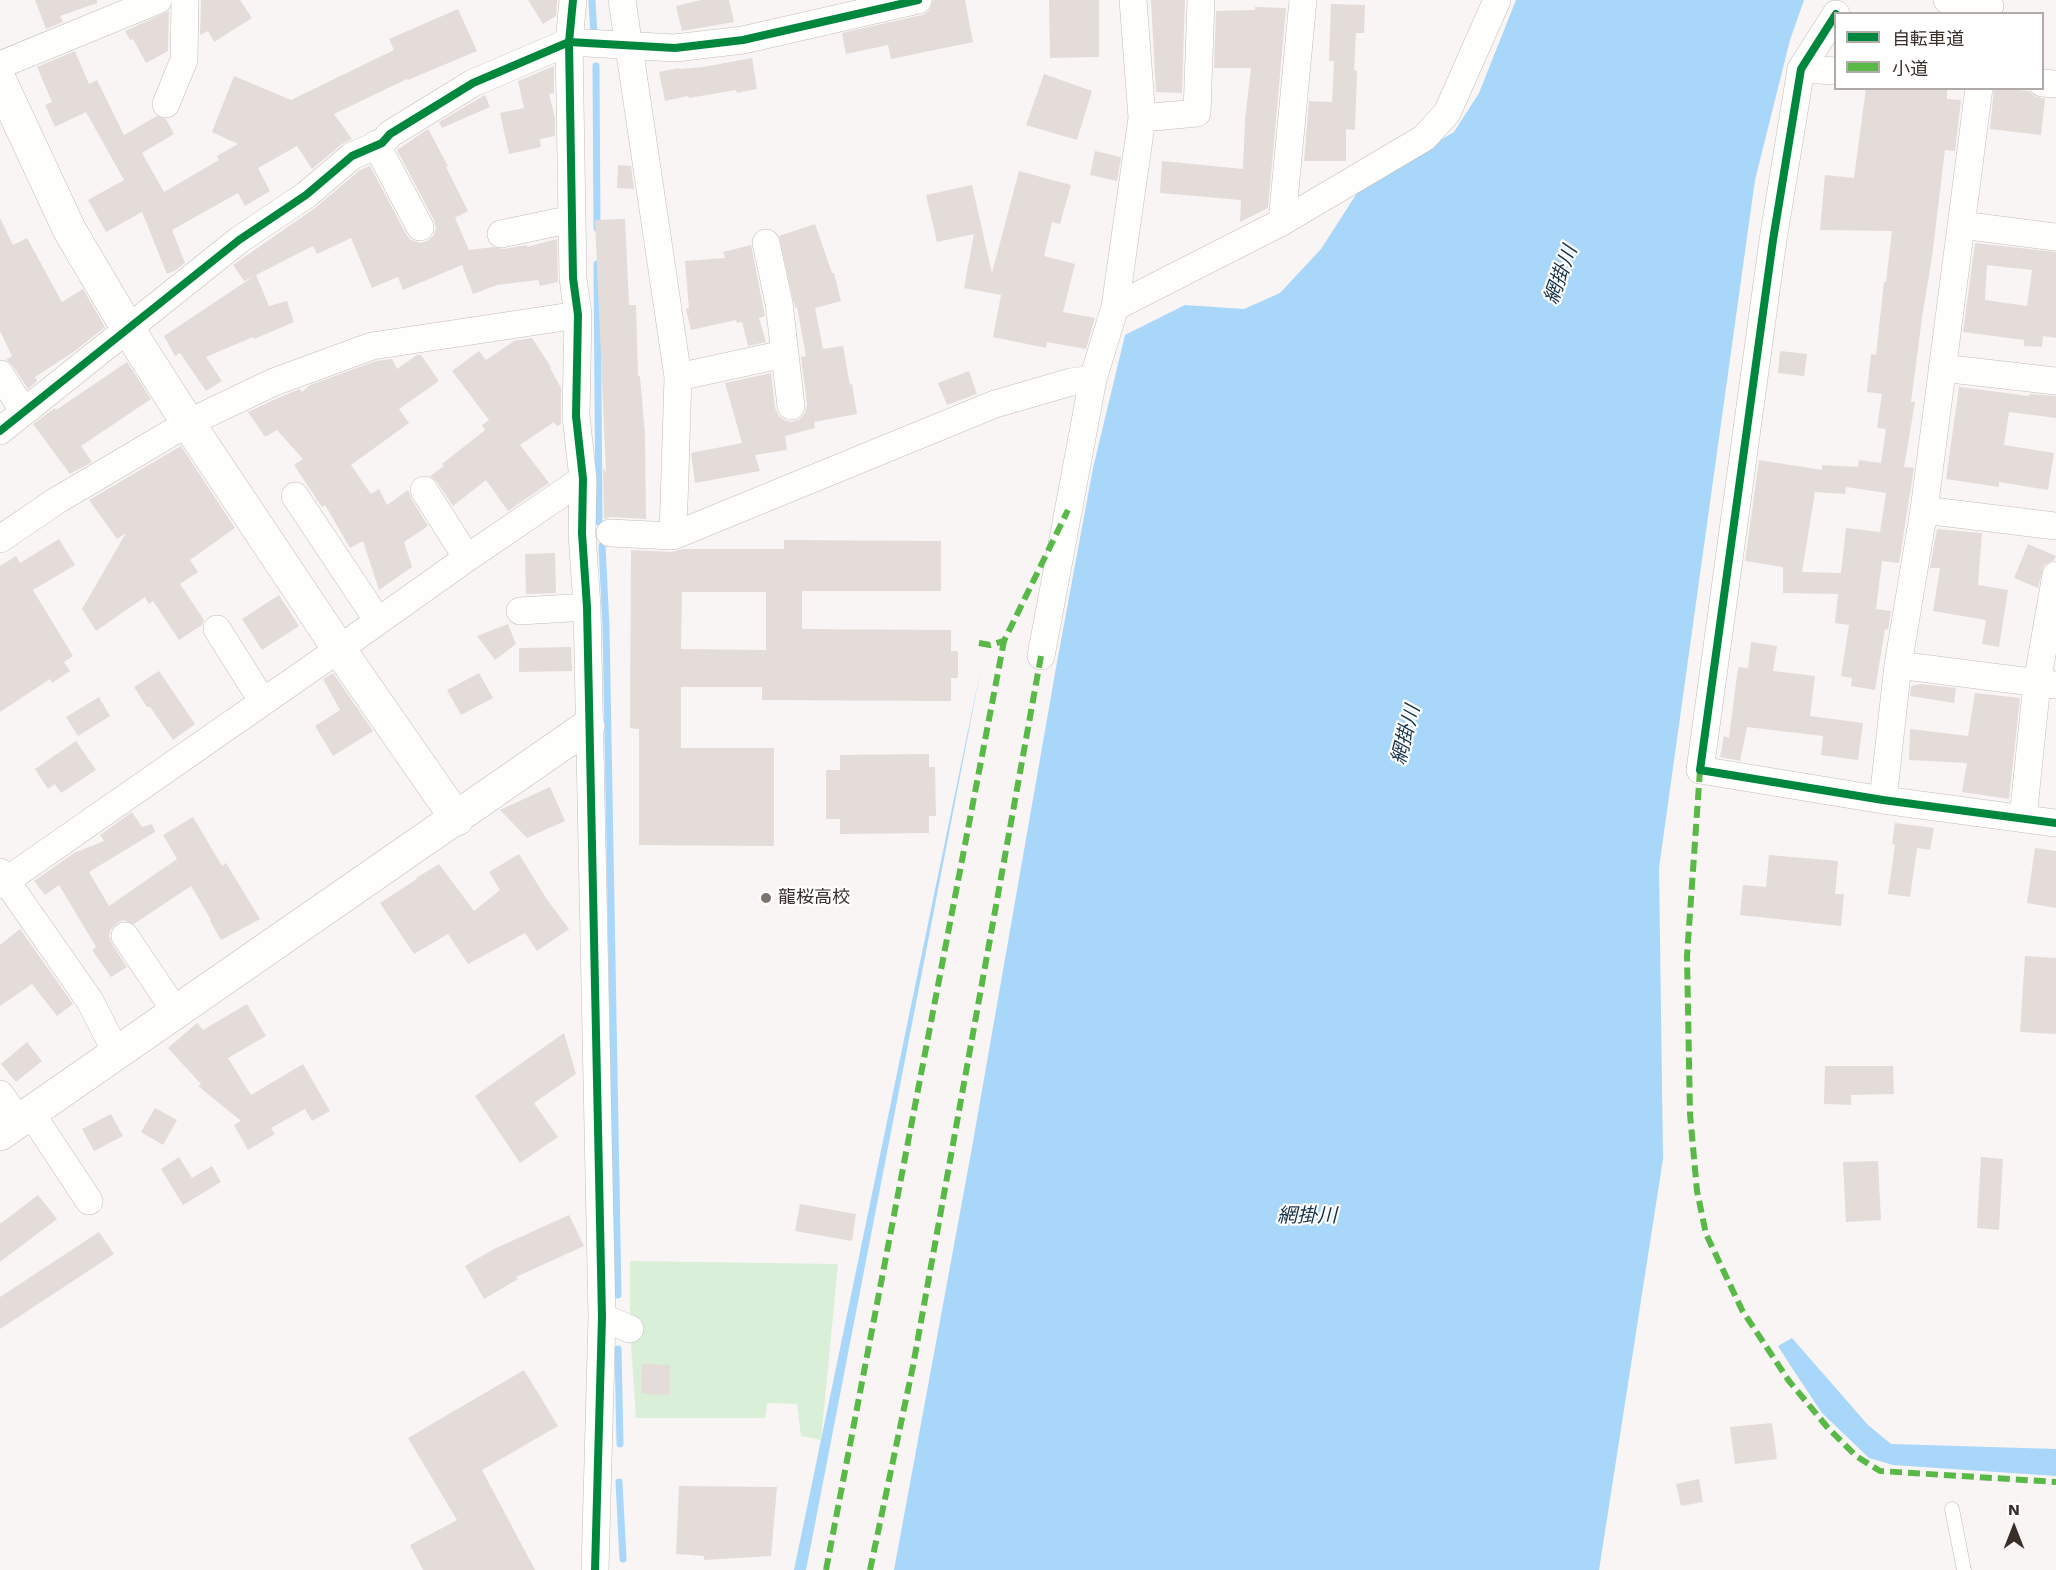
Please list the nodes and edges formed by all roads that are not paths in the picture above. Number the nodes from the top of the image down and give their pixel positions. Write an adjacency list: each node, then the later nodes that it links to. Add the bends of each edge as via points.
1 (185, 0): 20 (street, via 184,60)
2 (573, 0): 13 (street)
3 (622, 0): 14 (street)
4 (918, 0): 14 (street, via 743,40 675,48)
5 (1133, 0): 21 (street)
6 (1201, 0): 21 (street, via 1197,112)
7 (1303, 0): 24 (street)
8 (1497, 0): 24 (street, via 1447,113 1424,138)
9 (1947, 0): 11 (street)
10 (152, 1): 15 (street)
11 (1990, 6)
12 (1834, 17): 16 (street)
13 (569, 42): 14 (street); 22 (street, via 473,83); 23 (street)
14 (630, 45): 36 (street)
15 (0, 64)
16 (1801, 69): 17 (street); 63 (street, via 1773,240 1700,770)
17 (1834, 71)
18 (0, 81): 32 (street, via 70,231)
19 (1979, 90): 25 (street)
20 (166, 104)
21 (1142, 118): 30 (street)
22 (376, 144): 26 (street); 32 (street, via 352,156 306,195 239,240)
23 (572, 219): 27 (street); 31 (street)
24 (1282, 222): 30 (street)
25 (1961, 225): 28 (street); 34 (street)
26 (420, 226)
27 (501, 234)
28 (2056, 237)
29 (766, 243): 33 (street)
30 (1115, 307): 37 (street)
31 (578, 315): 41 (street, via 372,346 274,382); 43 (street, via 576,416)
32 (128, 329): 40 (street); 41 (street)
33 (784, 354): 36 (street); 39 (street)
34 (1941, 368): 38 (street); 46 (street)
35 (0, 374): 40 (street)
36 (678, 377): 49 (street)
37 (1093, 379): 49 (street, via 995,404); 58 (street)
38 (2056, 381)
39 (791, 406)
40 (24, 412): 42 (street)
41 (188, 423): 50 (street); 57 (street)
42 (0, 431)
43 (583, 479): 51 (street); 53 (street)
44 (424, 490): 51 (street)
45 (295, 496): 55 (street)
46 (1924, 510): 47 (street); 59 (street)
47 (2056, 526)
48 (610, 533): 49 (street)
49 (673, 536)
50 (0, 539)
51 (467, 558): 55 (street)
52 (2056, 575): 60 (street)
53 (587, 607): 54 (street); 62 (street)
54 (520, 611)
55 (378, 621): 57 (street)
56 (217, 629): 61 (street)
57 (339, 649): 61 (street); 65 (street)
58 (1041, 656)
59 (1898, 665): 60 (street); 63 (street)
60 (2047, 684): 64 (street)
61 (263, 702): 67 (street)
62 (588, 726): 65 (street); 74 (street)
63 (1882, 800): 64 (street)
64 (2023, 818): 66 (street)
65 (456, 819): 69 (street)
66 (2056, 823)
67 (2, 879): 70 (street, via 90,1001)
68 (125, 936): 69 (street)
69 (176, 1012): 70 (street)
70 (117, 1054): 72 (street)
71 (0, 1094): 72 (street)
72 (17, 1123): 73 (street)
73 (89, 1201)
74 (602, 1317): 75 (street); 77 (street)
75 (630, 1329)
76 (1952, 1509): 78 (lane)
77 (596, 1570)
78 (1964, 1570)

